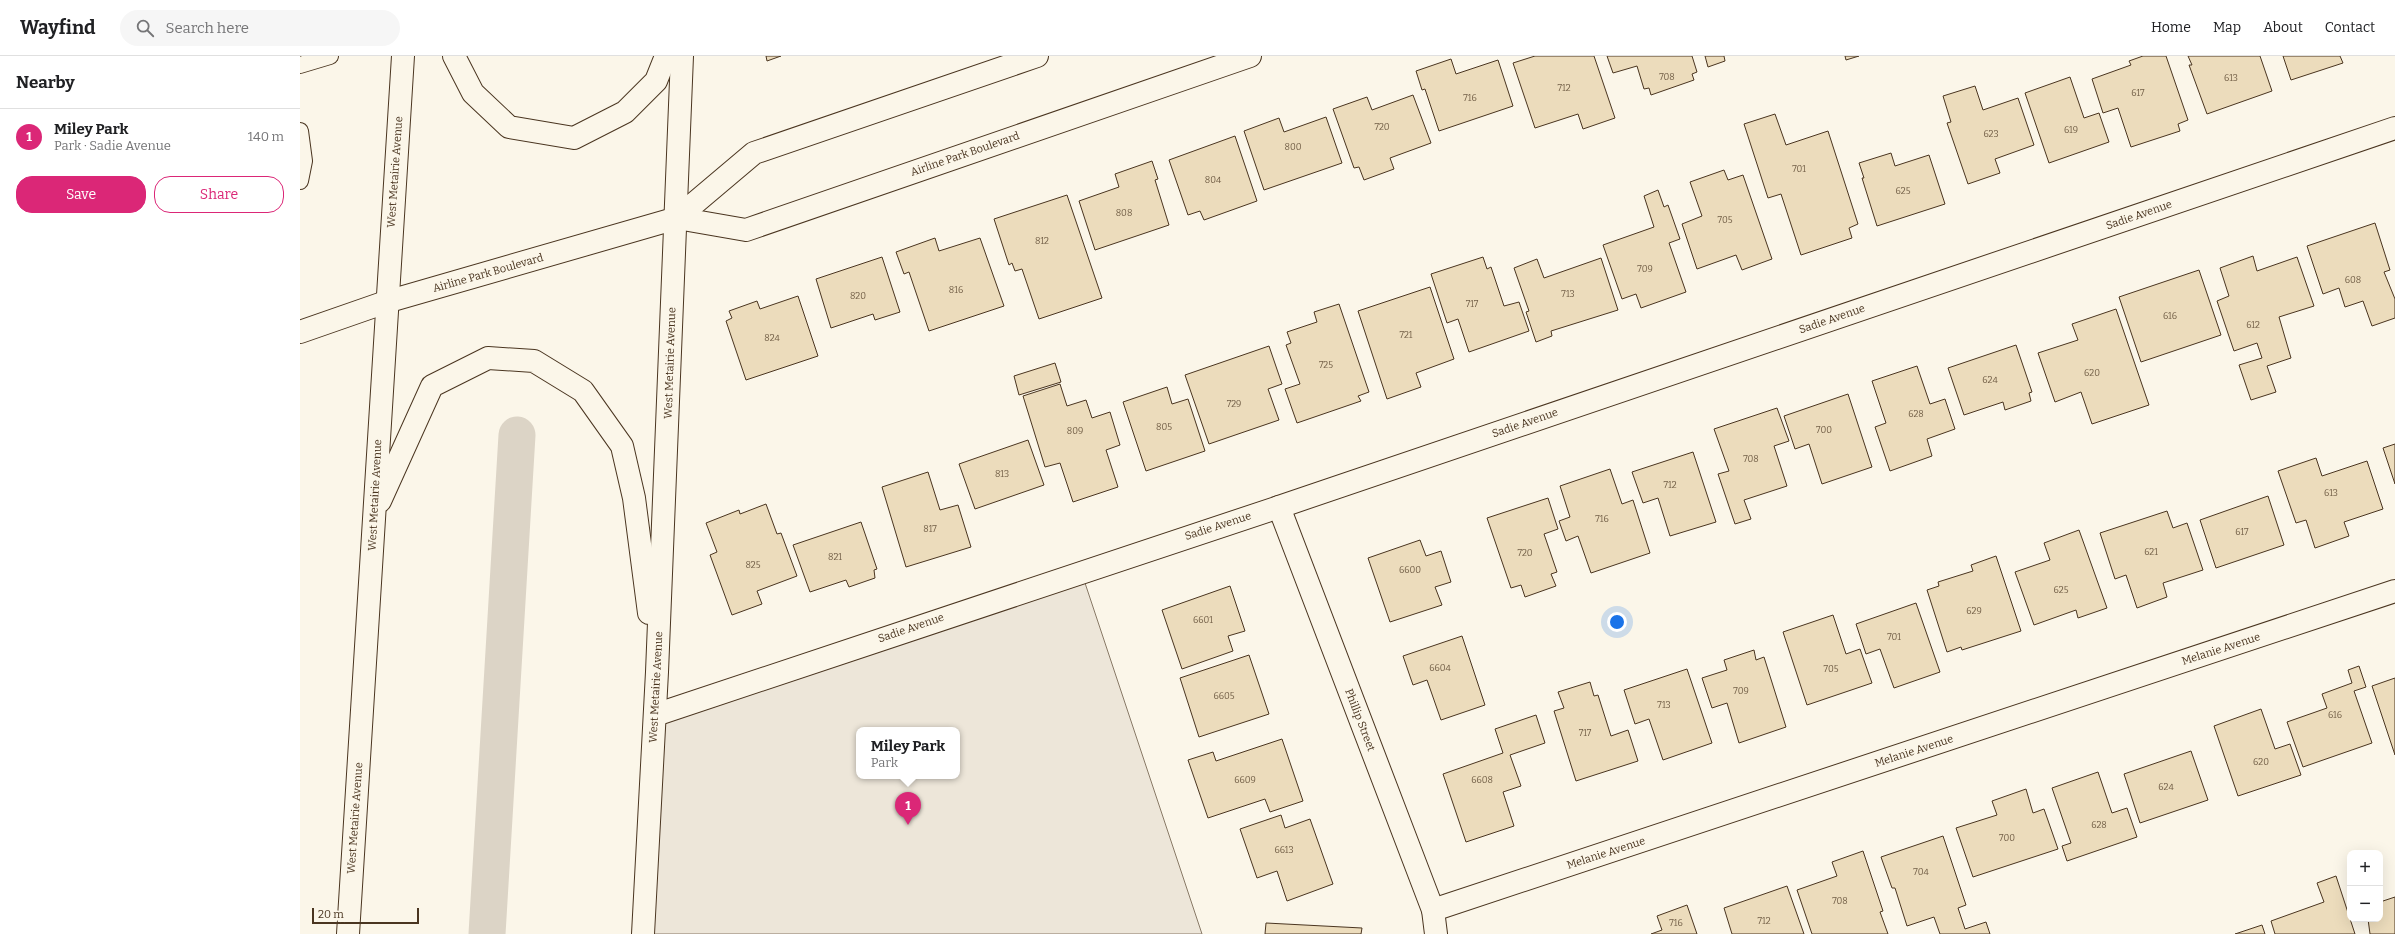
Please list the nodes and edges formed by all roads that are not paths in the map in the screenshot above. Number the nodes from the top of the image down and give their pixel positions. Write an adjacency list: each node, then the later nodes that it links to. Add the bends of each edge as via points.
1 (330, 56): 8 (lane)
2 (403, 56): 13 (street, West Metairie Avenue)
3 (454, 56): 4 (street, via 473,93 509,127 574,138 626,112 656,81)
4 (666, 56)
5 (682, 56): 12 (street, West Metairie Avenue)
6 (1037, 56): 12 (street, Airline Park Boulevard, via 754,153)
7 (1250, 56): 12 (street, Airline Park Boulevard, via 746,230)
8 (300, 65)
9 (2395, 128): 15 (street, Sadie Avenue)
10 (300, 131): 11 (lane, via 304,161)
11 (300, 181)
12 (676, 218): 13 (street, Airline Park Boulevard); 18 (street, West Metairie Avenue)
13 (386, 302): 14 (street, Airline Park Boulevard); 16 (street, West Metairie Avenue)
14 (300, 332)
15 (1279, 506): 19 (street, Sadie Avenue); 20 (street, Phillip Street)
16 (374, 518): 18 (street, via 396,462 432,386 488,358 534,361 584,391 622,446 634,498); 21 (street, West Metairie Avenue)
17 (2395, 592): 20 (street, Melanie Avenue)
18 (657, 672): 19 (street, West Metairie Avenue)
19 (655, 715): 22 (street, West Metairie Avenue)
20 (1433, 910): 23 (street, Phillip Street)
21 (348, 934)
22 (643, 934)
23 (1436, 934)

